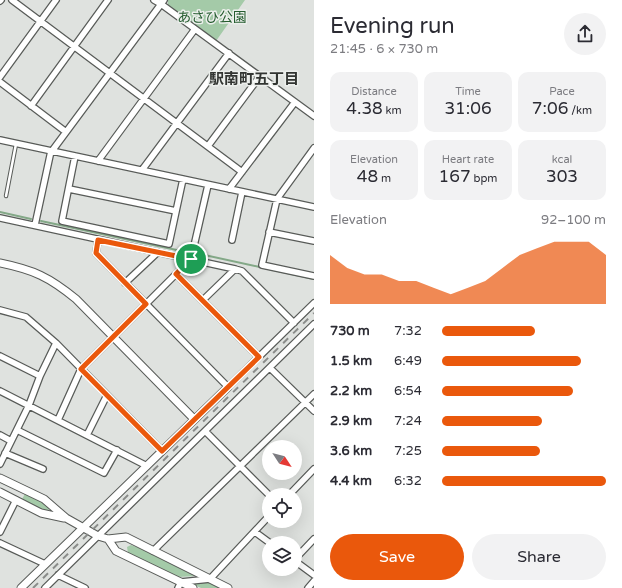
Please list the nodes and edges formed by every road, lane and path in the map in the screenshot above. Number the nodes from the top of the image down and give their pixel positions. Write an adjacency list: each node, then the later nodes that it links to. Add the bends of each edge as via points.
1 (12, 0): 6 (street)
2 (56, 0): 6 (street)
3 (108, 0): 8 (street)
4 (154, 0): 5 (street)
5 (163, 2): 7 (street); 10 (street)
6 (40, 21): 8 (street); 12 (street)
7 (195, 29): 9 (street); 14 (street)
8 (75, 46): 10 (street); 16 (street)
9 (229, 53): 11 (street); 18 (street)
10 (110, 73): 14 (street); 19 (street)
11 (260, 76): 15 (street); 22 (street)
12 (0, 77)
13 (0, 82): 16 (street)
14 (144, 99): 18 (street); 26 (street)
15 (295, 102): 17 (street); 28 (street)
16 (31, 106): 19 (street)
17 (314, 116)
18 (177, 123): 22 (street); 27 (street)
19 (66, 132): 24 (street)
20 (0, 140): 21 (street)
21 (16, 143): 24 (street); 34 (lane)
22 (208, 146): 28 (street)
23 (314, 148): 35 (street)
24 (52, 151): 25 (street); 39 (street)
25 (76, 156): 26 (street); 31 (street)
26 (98, 161): 27 (street)
27 (142, 170): 29 (street)
28 (242, 172): 32 (street)
29 (183, 179): 30 (street); 37 (street)
30 (208, 185): 32 (street); 45 (street)
31 (69, 189): 37 (street); 37 (street, via 62,221 169,244)
32 (229, 189): 33 (street)
33 (242, 192): 35 (street); 42 (street)
34 (6, 196)
35 (277, 199): 36 (street); 40 (street)
36 (314, 207)
37 (176, 211)
38 (0, 218): 39 (street)
39 (35, 225): 41 (street)
40 (269, 232): 43 (street); 49 (street, via 262,265)
41 (98, 240): 44 (street); 50 (street, via 96,253)
42 (232, 240)
43 (314, 241)
44 (158, 252): 45 (street); 50 (street)
45 (191, 259): 47 (street); 48 (street)
46 (0, 263): 57 (street, via 36,272 57,284 76,299)
47 (235, 269): 51 (street); 55 (street, via 242,270)
48 (176, 274): 51 (street); 53 (street)
49 (314, 276)
50 (125, 283): 53 (street)
51 (203, 300): 60 (street)
52 (314, 303): 55 (street)
53 (146, 304): 57 (street); 64 (street)
54 (0, 310): 58 (street, via 26,317)
55 (294, 323): 60 (street)
56 (314, 324): 61 (street)
57 (113, 337): 62 (street); 71 (street)
58 (56, 343): 62 (street); 63 (street)
59 (0, 356): 63 (street)
60 (259, 357): 64 (street)
61 (270, 368): 68 (street); 74 (street)
62 (81, 369): 67 (street); 72 (street)
63 (40, 376): 69 (street)
64 (228, 387): 71 (street)
65 (0, 391): 69 (street)
66 (314, 394): 68 (street)
67 (107, 395): 76 (street); 79 (street)
68 (305, 402): 70 (street); 83 (street)
69 (28, 405): 72 (street); 73 (street)
70 (314, 411)
71 (194, 419): 79 (street)
72 (58, 420): 76 (street)
73 (16, 430): 77 (street); 78 (street, via 104,473)
74 (205, 430): 83 (street); 96 (street)
75 (0, 435): 77 (street)
76 (87, 435): 78 (street)
77 (11, 441): 80 (street)
78 (117, 450): 82 (street)
79 (162, 451): 82 (street)
80 (6, 453): 81 (street); 84 (street)
81 (0, 464)
82 (147, 466): 93 (street)
83 (240, 466): 87 (street); 101 (street)
84 (43, 469)
85 (314, 469): 88 (street)
86 (0, 478): 91 (street, via 44,499)
87 (262, 488)
88 (296, 488)
89 (0, 492): 90 (street)
90 (16, 500): 91 (street, via 41,513); 94 (street)
91 (66, 518): 93 (street)
92 (262, 524): 95 (street)
93 (82, 528): 96 (street); 103 (street)
94 (0, 532)
95 (255, 532): 97 (street); 107 (street)
96 (98, 536): 98 (street); 105 (street)
97 (262, 537)
98 (108, 539): 101 (street, via 126,537); 109 (street, via 116,551)
99 (314, 539): 102 (street)
100 (0, 543): 103 (street)
101 (154, 551): 107 (street)
102 (302, 552)
103 (46, 564): 110 (street)
104 (302, 566): 106 (street)
105 (58, 575): 111 (street); 112 (street)
106 (314, 575)
107 (210, 579): 109 (street); 114 (street)
108 (314, 581): 115 (street)
109 (180, 585): 113 (street)
110 (21, 588)
111 (45, 588)
112 (85, 588)
113 (193, 588)
114 (228, 588)
115 (308, 588)

